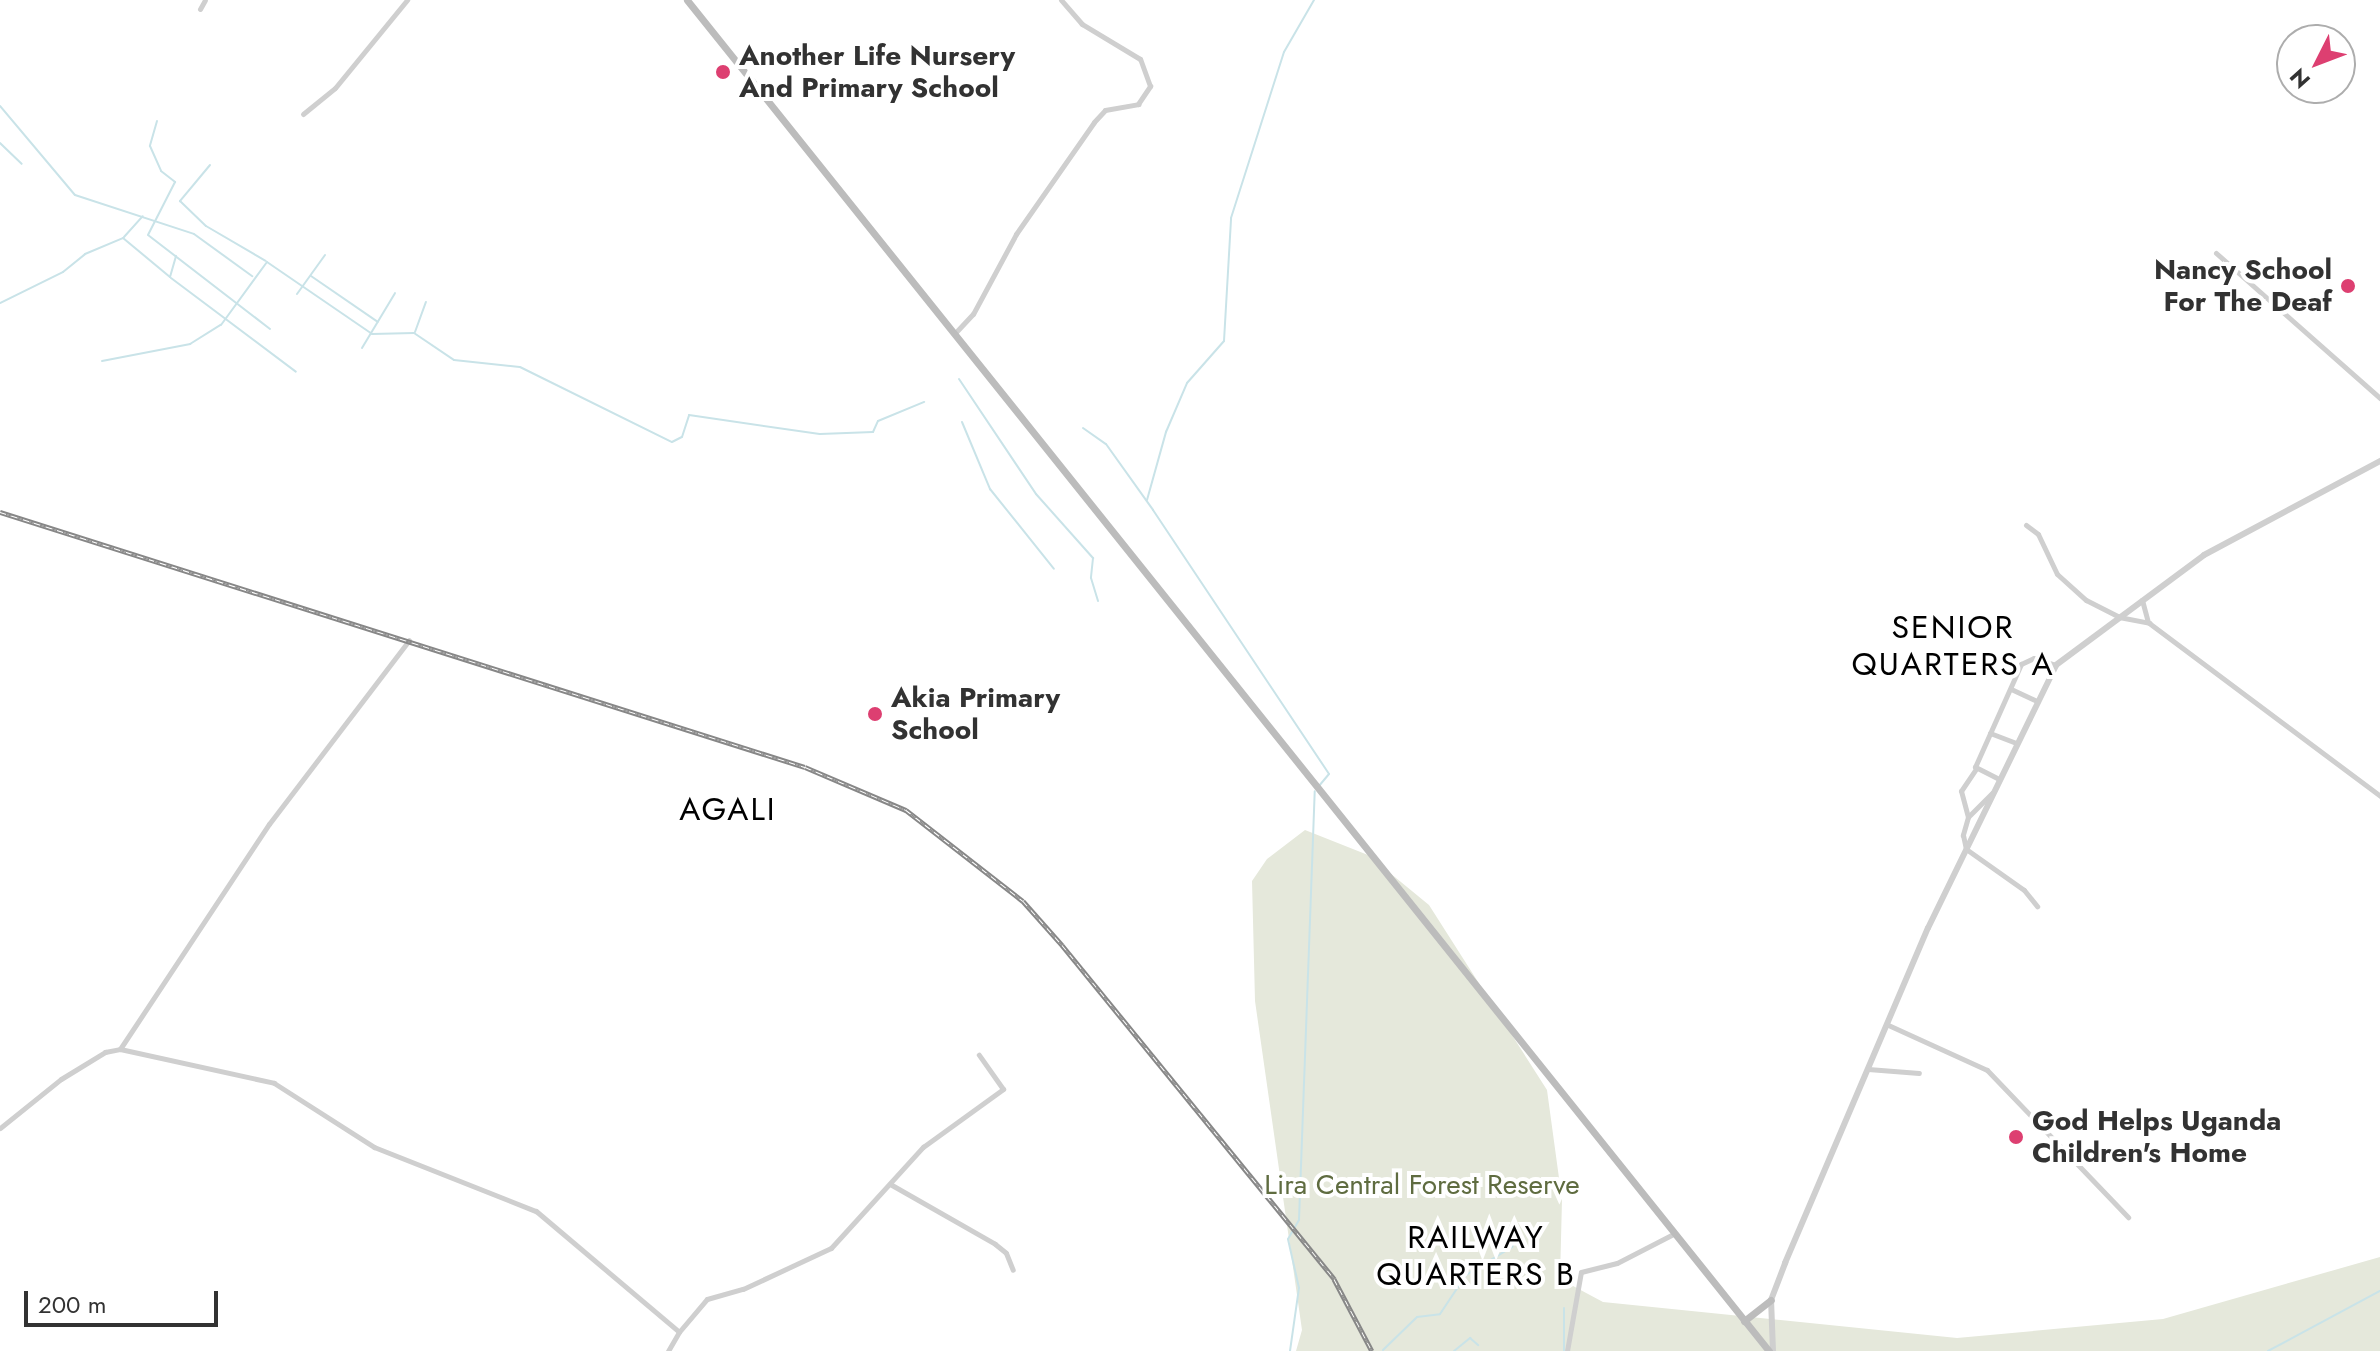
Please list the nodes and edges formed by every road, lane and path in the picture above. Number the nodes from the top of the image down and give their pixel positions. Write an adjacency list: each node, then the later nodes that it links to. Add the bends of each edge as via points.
1 (204, 0): 5 (street)
2 (407, 0): 6 (street, via 335,88)
3 (687, 0): 8 (main road)
4 (1061, 0): 8 (street, via 1082,24 1145,64 1150,86 1138,104 1105,110 1094,122 1016,234 973,314)
5 (200, 9)
6 (303, 114)
7 (2216, 253): 9 (street)
8 (956, 332): 36 (main road)
9 (2380, 398)
10 (2380, 461): 12 (street, via 2212,550)
11 (2026, 525): 13 (street, via 2038,534 2065,584)
12 (2142, 600): 13 (street); 14 (street)
13 (2119, 617): 14 (street); 16 (street)
14 (2149, 623): 24 (street)
15 (409, 640): 29 (street, via 269,824)
16 (2056, 665): 17 (street, via 2029,659); 18 (street)
17 (2011, 689): 18 (street); 19 (street)
18 (2037, 701): 20 (street)
19 (1990, 733): 20 (street); 21 (street)
20 (2016, 743): 22 (street)
21 (1976, 769): 22 (street); 25 (street, via 1961,791)
22 (1999, 779): 23 (street)
23 (1992, 793): 25 (street); 26 (street)
24 (2380, 796)
25 (1968, 817): 26 (street)
26 (1966, 849): 27 (street, via 2024,890); 28 (street)
27 (2037, 906)
28 (1886, 1024): 31 (street); 35 (street, via 1987,1070)
29 (120, 1049): 33 (street, via 71,1072); 40 (street, via 274,1083 374,1147 522,1203)
30 (979, 1055): 34 (street, via 1003,1089 940,1132)
31 (1867, 1069): 32 (street); 38 (street)
32 (1919, 1073)
33 (0, 1128)
34 (890, 1184): 37 (street, via 995,1244); 40 (street, via 826,1253 707,1299)
35 (2128, 1217)
36 (1676, 1233): 39 (main road); 42 (street, via 1617,1263 1581,1272)
37 (1013, 1270)
38 (1771, 1300): 39 (main road); 43 (street)
39 (1744, 1321): 43 (main road)
40 (679, 1332): 41 (street)
41 (668, 1351)
42 (1567, 1351)
43 (1771, 1351)

